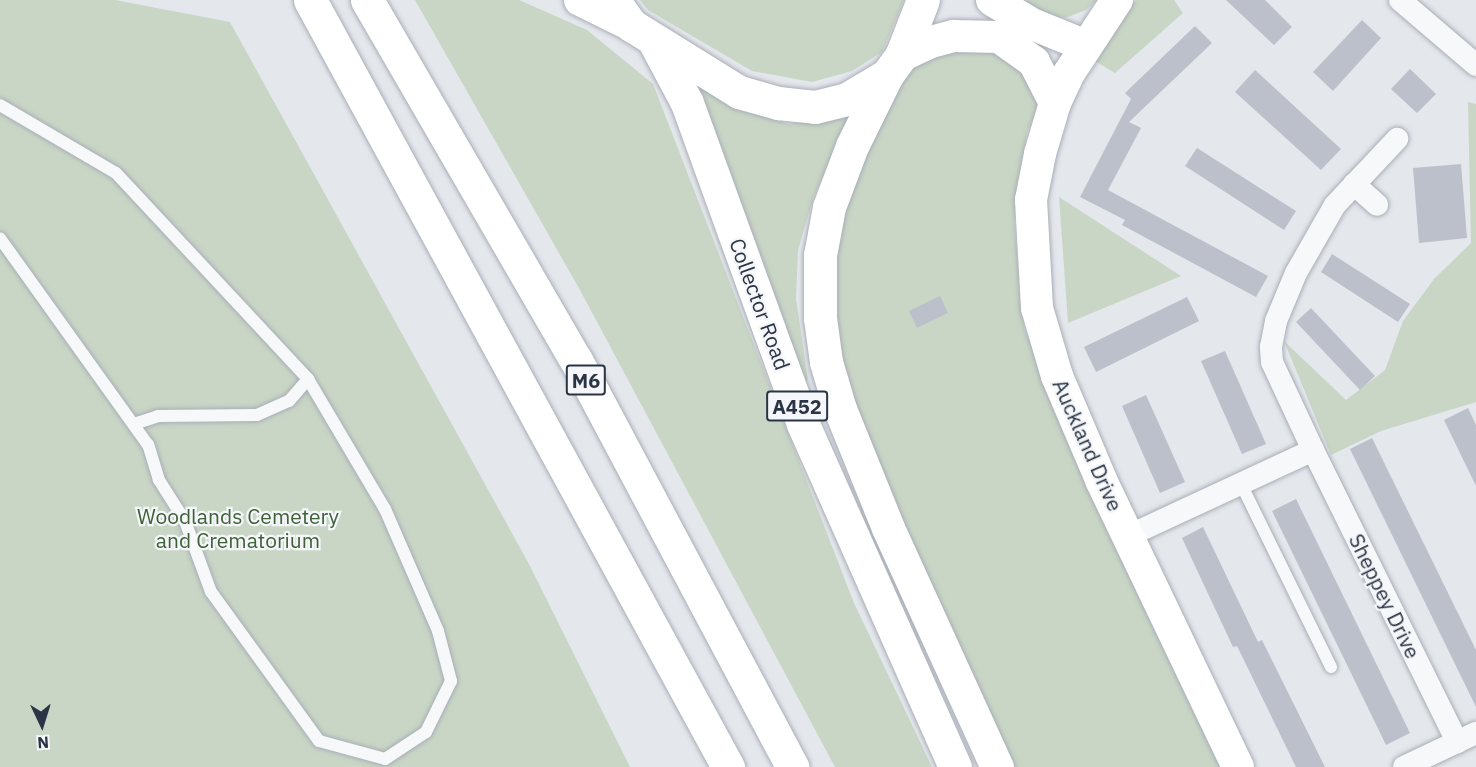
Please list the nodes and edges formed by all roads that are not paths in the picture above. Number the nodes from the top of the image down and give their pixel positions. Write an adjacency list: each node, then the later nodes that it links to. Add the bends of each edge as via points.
1 (310, 0): 25 (highway)
2 (367, 0): 26 (highway, M6, via 576,360)
3 (580, 0): 8 (street)
4 (923, 0): 11 (highway, A452)
5 (992, 0): 9 (street, via 1032,24)
6 (1117, 0): 9 (street, Auckland Drive)
7 (1400, 0): 10 (street)
8 (632, 21): 11 (highway, via 739,92 778,103 815,107 847,99); 27 (highway, Collector Road / A452, via 687,103 804,424)
9 (1084, 45): 12 (street, Auckland Drive)
10 (1476, 65)
11 (894, 66): 12 (street, via 931,42 954,36 999,37 1034,62); 28 (highway, Collector Road / A452, via 852,146 829,207 820,255 820,318 826,362 840,409 888,528)
12 (1054, 103): 22 (street, Auckland Drive, via 1031,200 1037,308 1057,376)
13 (0, 105): 18 (lane, via 116,172)
14 (1397, 139): 15 (street, Sheppey Drive)
15 (1354, 184): 16 (street); 20 (street, Sheppey Drive, via 1335,205 1296,273 1279,308 1272,336 1272,362)
16 (1377, 205)
17 (0, 238): 19 (lane)
18 (308, 379): 19 (lane, via 289,401 257,415 158,416); 19 (lane, via 385,509 438,631 451,681 426,732 385,759 319,741 271,677 211,592 185,521 159,480 148,445)
19 (134, 424)
20 (1313, 450): 21 (street); 24 (street, Sheppey Drive)
21 (1241, 484): 22 (street); 23 (lane)
22 (1128, 536): 29 (street, Auckland Drive)
23 (1330, 667)
24 (1466, 737): 30 (street)
25 (728, 767)
26 (792, 767)
27 (955, 767)
28 (997, 767)
29 (1238, 767)
30 (1404, 767)

